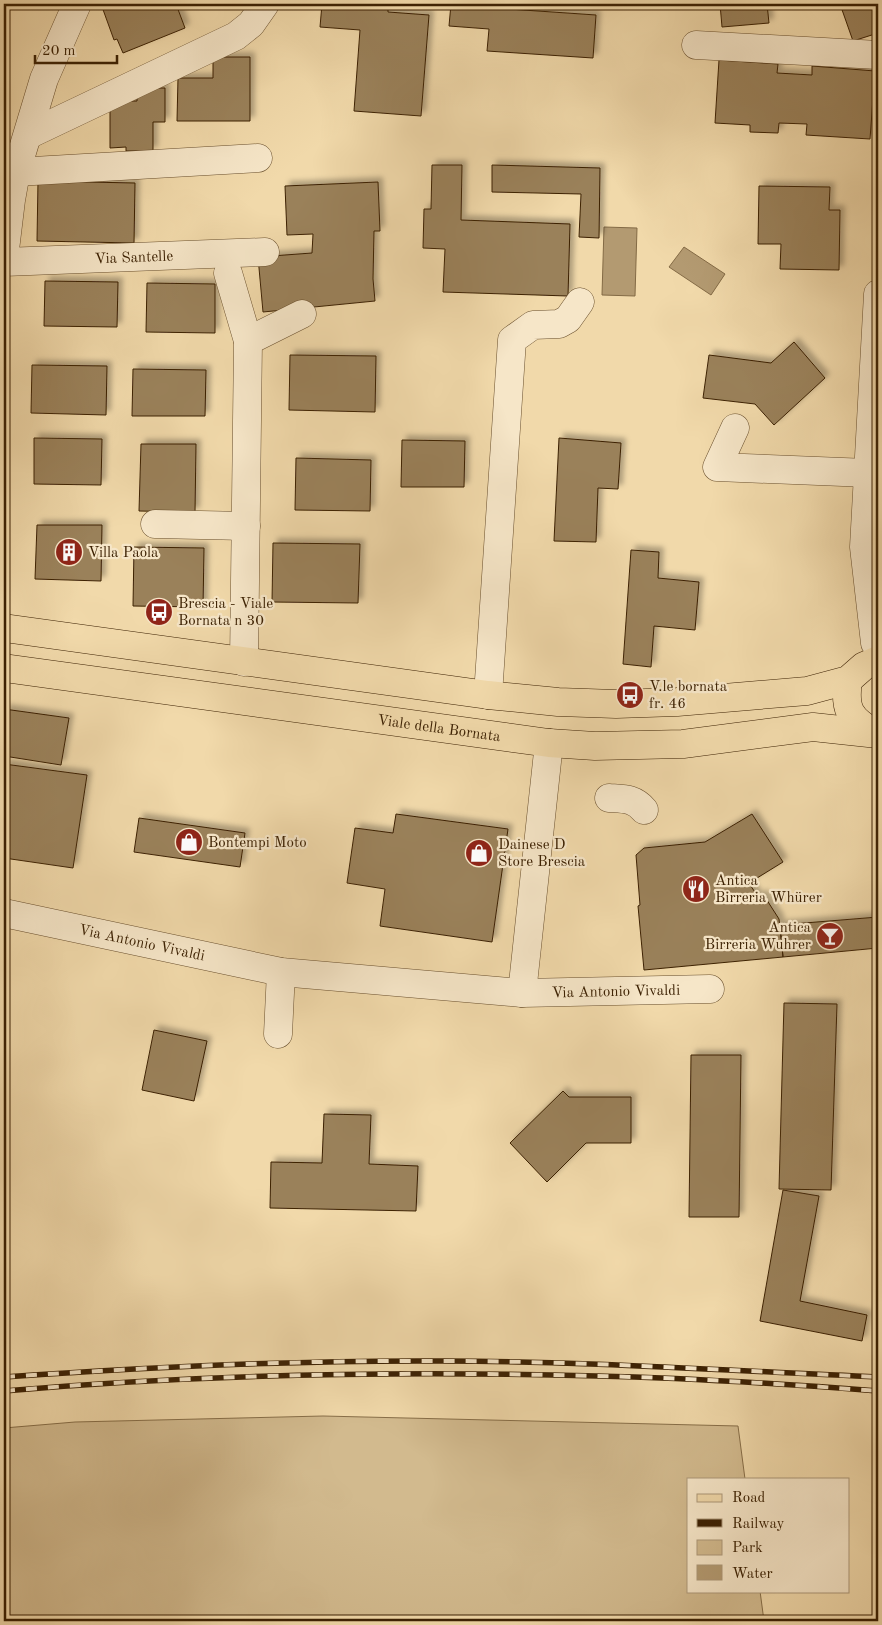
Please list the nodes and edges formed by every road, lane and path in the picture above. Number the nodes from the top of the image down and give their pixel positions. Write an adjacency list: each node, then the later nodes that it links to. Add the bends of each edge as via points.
1 (77, 4): 5 (street, Via Santelle, via 44,79)
2 (265, 4): 5 (street, via 251,24 236,36)
3 (696, 45): 4 (street)
4 (878, 56)
5 (28, 135): 7 (street, Via Santelle)
6 (258, 158): 7 (street)
7 (16, 172): 9 (street, Via Santelle)
8 (264, 252): 9 (street, Via Santelle)
9 (4, 260)
10 (228, 273): 14 (street)
11 (878, 294): 15 (street)
12 (580, 302): 24 (street, via 559,324 533,325 512,340)
13 (302, 314): 14 (street)
14 (248, 341): 19 (street)
15 (877, 355): 17 (street)
16 (735, 428): 17 (street, via 717,467)
17 (868, 473): 21 (street, via 864,547)
18 (155, 524): 19 (street)
19 (246, 526): 22 (street)
20 (4, 628): 22 (main road)
21 (870, 649): 24 (main road, via 807,691 616,704 558,702); 25 (main road, Viale della Bornata, via 846,696 850,713 862,726)
22 (244, 662): 24 (main road)
23 (4, 668): 26 (main road, Viale della Bornata)
24 (488, 694)
25 (876, 733): 26 (main road, Viale della Bornata, via 813,727 683,744 595,746)
26 (549, 743): 32 (street)
27 (609, 798): 28 (street, via 631,800)
28 (644, 810)
29 (4, 914): 30 (street, Via Antonio Vivaldi)
30 (281, 972): 32 (street, Via Antonio Vivaldi); 33 (street)
31 (710, 989): 32 (street, Via Antonio Vivaldi)
32 (522, 993)
33 (278, 1034)

